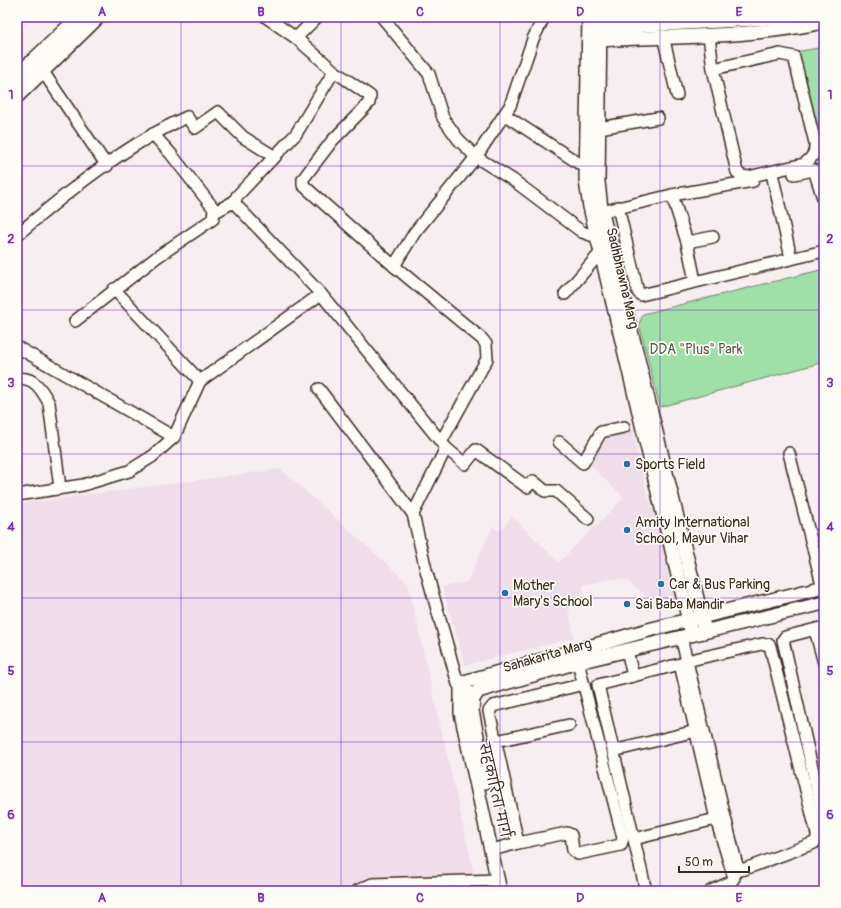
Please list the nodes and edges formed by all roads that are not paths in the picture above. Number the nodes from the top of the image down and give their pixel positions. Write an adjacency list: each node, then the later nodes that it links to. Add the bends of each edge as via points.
1 (80, 17): 16 (main road)
2 (98, 17): 14 (main road)
3 (266, 17): 12 (street)
4 (317, 17): 12 (street)
5 (382, 17): 24 (street, via 429,74 443,118 458,139)
6 (544, 17): 19 (street, via 533,39 510,106)
7 (790, 17): 9 (street)
8 (824, 22): 11 (street, via 786,30)
9 (595, 28): 10 (street); 21 (street, Sadhbhawna Marg); 26 (street, Sadhbhawna Marg)
10 (663, 36): 11 (street); 18 (street)
11 (709, 36): 13 (street)
12 (296, 38): 15 (street)
13 (713, 69): 13 (street, via 780,54 794,57 815,143 816,150 809,161 748,177 737,172)
14 (42, 70): 17 (main road); 25 (street)
15 (334, 71): 23 (street, via 296,134); 41 (street, via 369,94 371,98 332,141 302,179 302,183)
16 (17, 77)
17 (17, 95)
18 (677, 95)
19 (504, 115): 24 (street); 26 (street)
20 (658, 118): 21 (street)
21 (599, 128): 33 (street, Sadhbhawna Marg, via 598,182)
22 (153, 134): 23 (street, via 187,117 195,128 218,112 243,137); 25 (street); 32 (street)
23 (275, 157): 29 (street)
24 (476, 157): 35 (street, via 513,180 582,232); 41 (street, via 415,232)
25 (107, 166): 34 (street, via 75,188)
26 (586, 168): 35 (street, Sadhbhawna Marg, via 590,207)
27 (773, 178): 28 (street); 30 (street, via 814,170); 40 (street)
28 (672, 195): 31 (street); 37 (street)
29 (235, 201): 32 (street); 44 (street, via 235,204)
30 (824, 201)
31 (618, 207): 33 (street); 42 (street, via 638,292 641,295)
32 (215, 212): 43 (street, via 213,219)
33 (601, 212): 62 (street, Sadhbhawna Marg)
34 (17, 235)
35 (597, 237): 39 (street, Sadhbhawna Marg)
36 (713, 237): 37 (street)
37 (687, 242): 42 (street)
38 (824, 251): 40 (street)
39 (601, 252): 45 (street); 62 (street, Sadhbhawna Marg)
40 (791, 258): 42 (street)
41 (394, 266): 54 (street, via 486,344 487,359)
42 (696, 281)
43 (114, 290): 46 (street); 49 (street)
44 (322, 294): 49 (street); 54 (street)
45 (565, 294)
46 (75, 321)
47 (17, 347): 52 (street)
48 (17, 379): 56 (street, via 34,381 49,403)
49 (200, 381): 52 (street)
50 (319, 389): 58 (street)
51 (624, 426): 53 (street, via 600,432 583,463)
52 (174, 437): 56 (street, via 153,456 129,472 83,485)
53 (559, 442)
54 (444, 445): 58 (street); 59 (street, via 465,464 476,450 527,487 533,481 546,491 556,491)
55 (789, 453): 60 (street)
56 (60, 488): 57 (street)
57 (17, 495)
58 (414, 514): 72 (street, via 426,570)
59 (588, 519)
60 (824, 588): 62 (street, Sahakarita Marg)
61 (824, 603): 64 (street, Sahakarita Marg)
62 (695, 619): 64 (street, Sadhbhawna Marg); 65 (street, Sadhbhawna Marg); 72 (street, Sahakarita Marg, via 464,682)
63 (820, 628): 67 (street); 79 (street, via 785,637 783,640)
64 (705, 631): 65 (street, Sahakarita Marg)
65 (686, 636): 66 (street, Sahakarita Marg); 68 (street)
66 (627, 650): 69 (street, Sahakarita Marg); 70 (street)
67 (823, 659)
68 (686, 661): 68 (street, via 739,870 814,843 817,834 770,646 762,644)
69 (578, 662): 71 (street); 73 (street, Sahakarita Marg, via 478,691)
70 (633, 676): 75 (street, via 680,664); 77 (street, via 598,685)
71 (584, 684): 76 (street, via 490,708); 81 (street, via 623,842 621,845 578,854 573,850 571,836 567,833)
72 (461, 692): 73 (street); 82 (street, सहकारिता मार्ग, via 461,714)
73 (475, 696): 82 (street, via 472,711)
74 (569, 725): 76 (street)
75 (696, 731): 77 (street); 78 (street)
76 (496, 741): 81 (street)
77 (613, 751): 80 (street)
78 (716, 819): 80 (street); 87 (street, via 734,878)
79 (824, 820)
80 (634, 839): 86 (street)
81 (518, 843): 82 (street)
82 (496, 849): 83 (street, सहकारिता मार्ग); 85 (street)
83 (499, 886): 84 (street, via 372,884)
84 (357, 891)
85 (509, 891)
86 (646, 891)
87 (712, 891)

